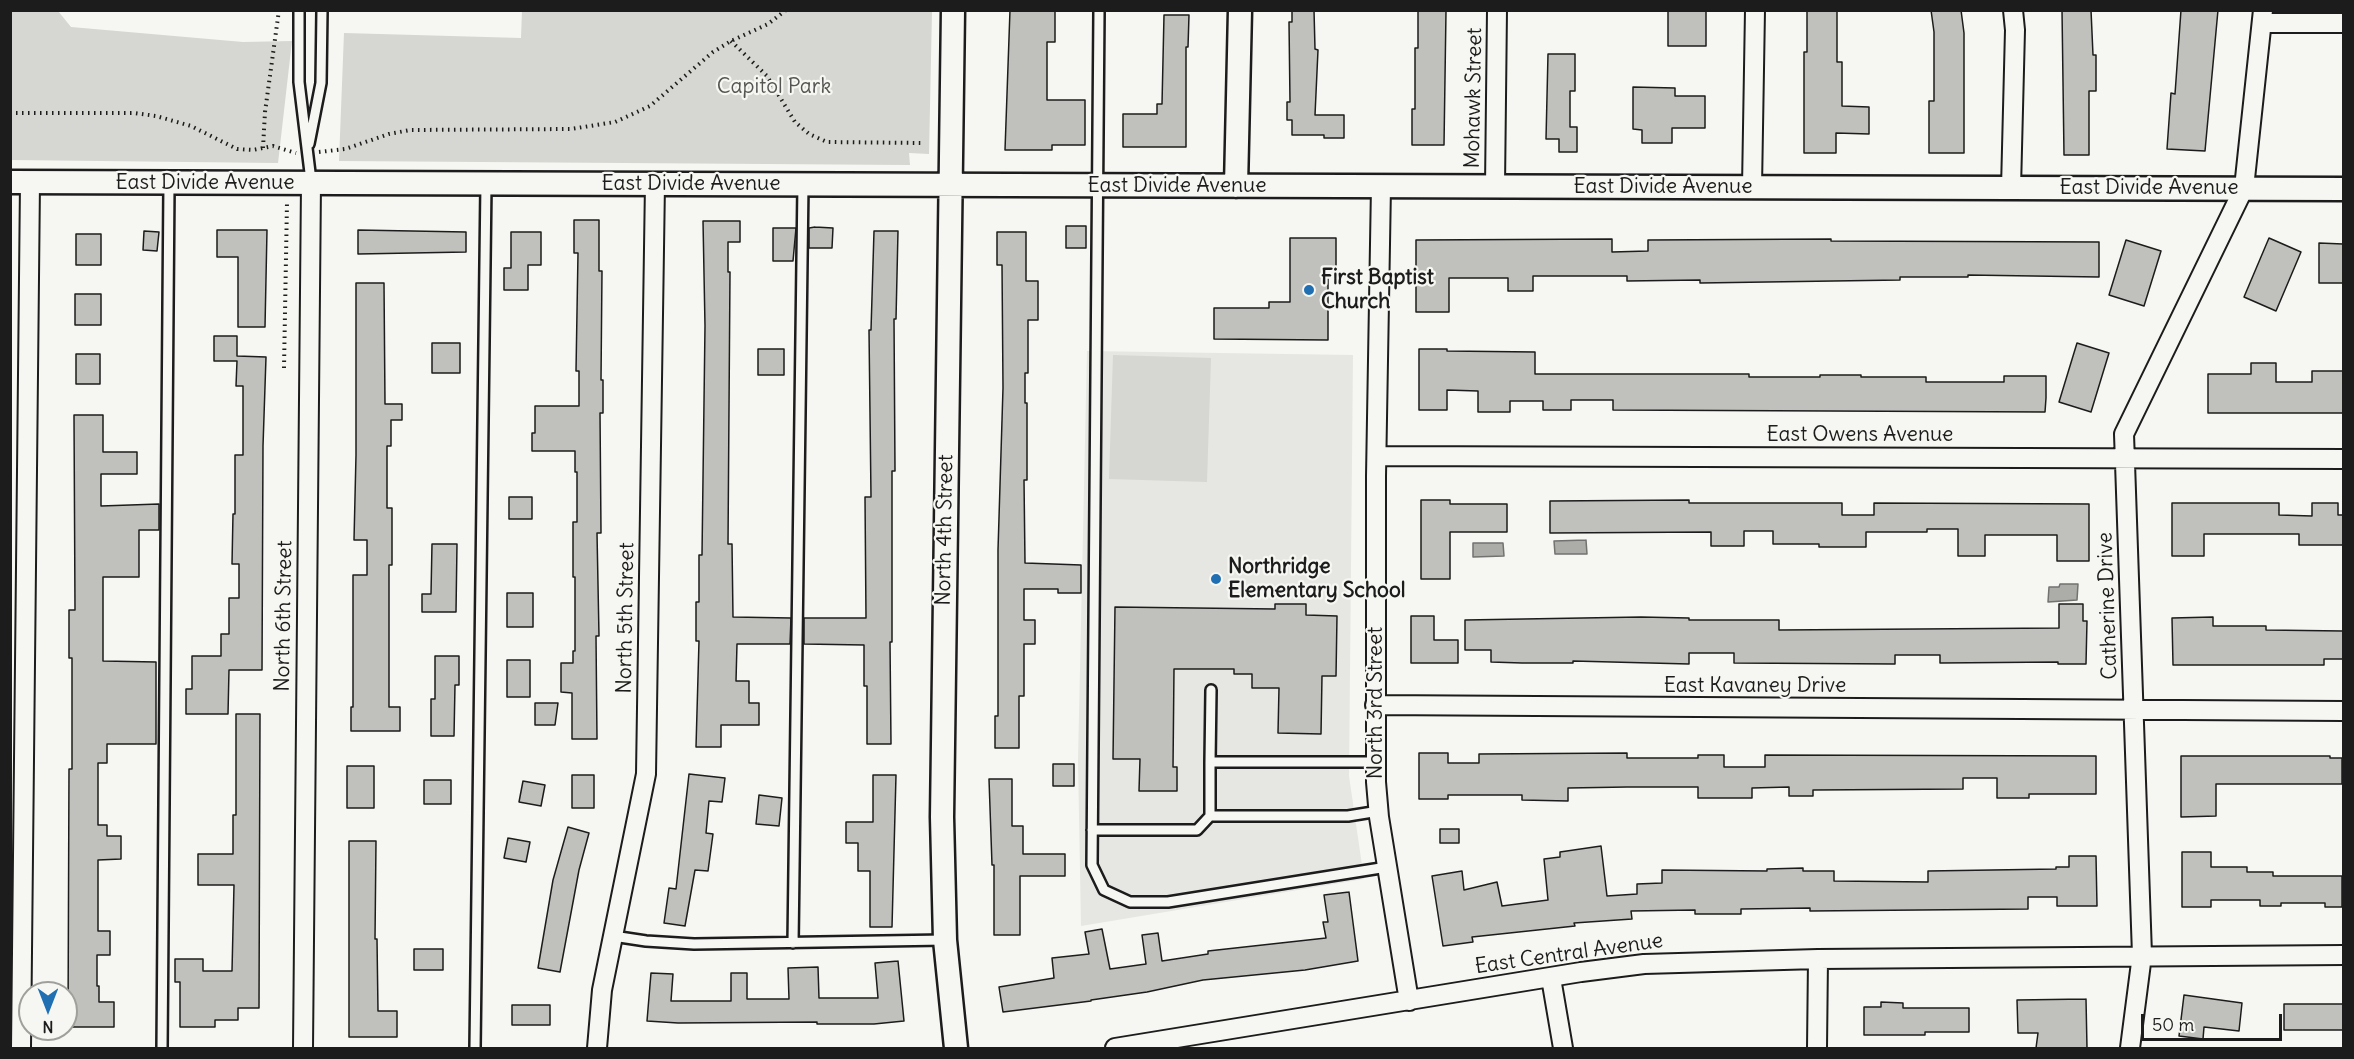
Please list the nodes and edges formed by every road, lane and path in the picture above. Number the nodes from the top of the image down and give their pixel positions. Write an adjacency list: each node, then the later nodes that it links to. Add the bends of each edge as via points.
1 (279, 10): 16 (path)
2 (299, 10): 18 (lane, via 299,82)
3 (322, 10): 18 (lane, via 321,83)
4 (786, 10): 13 (path, via 768,24)
5 (953, 10): 26 (street, North 4th Street)
6 (1099, 10): 27 (lane)
7 (1240, 10): 28 (street)
8 (1497, 10): 30 (street, Mohawk Street)
9 (1755, 10): 31 (street)
10 (2013, 10): 32 (street)
11 (2263, 17): 12 (street); 33 (street, Catherine Drive)
12 (2343, 23)
13 (731, 41): 15 (path, via 767,76 795,122 809,134 826,142); 17 (path, via 650,106 615,122 571,129 410,130)
14 (10, 113): 16 (path, via 156,116 191,126 237,149)
15 (921, 143)
16 (263, 148): 21 (path, via 273,146 291,153)
17 (333, 152)
18 (308, 153): 22 (lane)
19 (20, 182): 20 (street, East Divide Avenue); 57 (street)
20 (169, 183): 21 (street, East Divide Avenue); 58 (lane)
21 (288, 183): 22 (street, East Divide Avenue); 35 (path)
22 (311, 183): 23 (street, East Divide Avenue); 59 (street, North 6th Street)
23 (486, 183): 24 (street, East Divide Avenue); 60 (lane)
24 (655, 183): 25 (street, East Divide Avenue); 49 (street, North 5th Street, via 646,774)
25 (803, 184): 26 (street, East Divide Avenue); 51 (lane)
26 (950, 185): 27 (street, East Divide Avenue); 50 (street, North 4th Street, via 942,759)
27 (1096, 185): 28 (street, East Divide Avenue); 47 (lane)
28 (1236, 186): 29 (street, East Divide Avenue)
29 (1381, 186): 30 (street, East Divide Avenue); 36 (street, North 3rd Street)
30 (1495, 186): 31 (street, East Divide Avenue)
31 (1752, 187): 32 (street, East Divide Avenue)
32 (2011, 188): 33 (street, East Divide Avenue)
33 (2244, 188): 34 (street, East Divide Avenue); 37 (street, Catherine Drive, via 2124,434)
34 (2343, 189)
35 (284, 368)
36 (1377, 456): 37 (street, East Owens Avenue); 40 (street, North 3rd Street)
37 (2124, 459): 38 (street, East Owens Avenue); 41 (street, Catherine Drive)
38 (2343, 459)
39 (1211, 690): 43 (lane)
40 (1375, 705): 41 (street, East Kavaney Drive); 44 (street, North 3rd Street)
41 (2134, 711): 42 (street, East Kavaney Drive); 52 (street, Catherine Drive)
42 (2343, 711)
43 (1210, 762): 44 (lane); 46 (lane)
44 (1375, 762): 45 (street, North 3rd Street)
45 (1379, 811): 46 (lane, via 1348,816); 48 (street, North 3rd Street)
46 (1210, 816): 47 (lane, via 1197,830)
47 (1092, 830): 48 (lane, via 1092,866 1104,890 1130,902 1168,902)
48 (1388, 867): 56 (street, North 3rd Street)
49 (613, 936): 51 (lane, via 682,943); 61 (street, North 5th Street, via 602,990)
50 (945, 940): 51 (lane); 62 (street, North 4th Street)
51 (794, 943)
52 (2142, 955): 53 (street, East Central Avenue); 54 (street, East Central Avenue); 66 (street, Catherine Drive)
53 (2343, 955)
54 (1818, 959): 55 (street, East Central Avenue, via 1644,964); 65 (street)
55 (1551, 978): 56 (street, East Central Avenue); 64 (street)
56 (1409, 1001): 63 (street, East Central Avenue)
57 (21, 1048)
58 (162, 1048)
59 (303, 1048)
60 (475, 1048)
61 (597, 1048)
62 (956, 1048)
63 (1115, 1048)
64 (1563, 1048)
65 (1817, 1048)
66 (2130, 1048)

